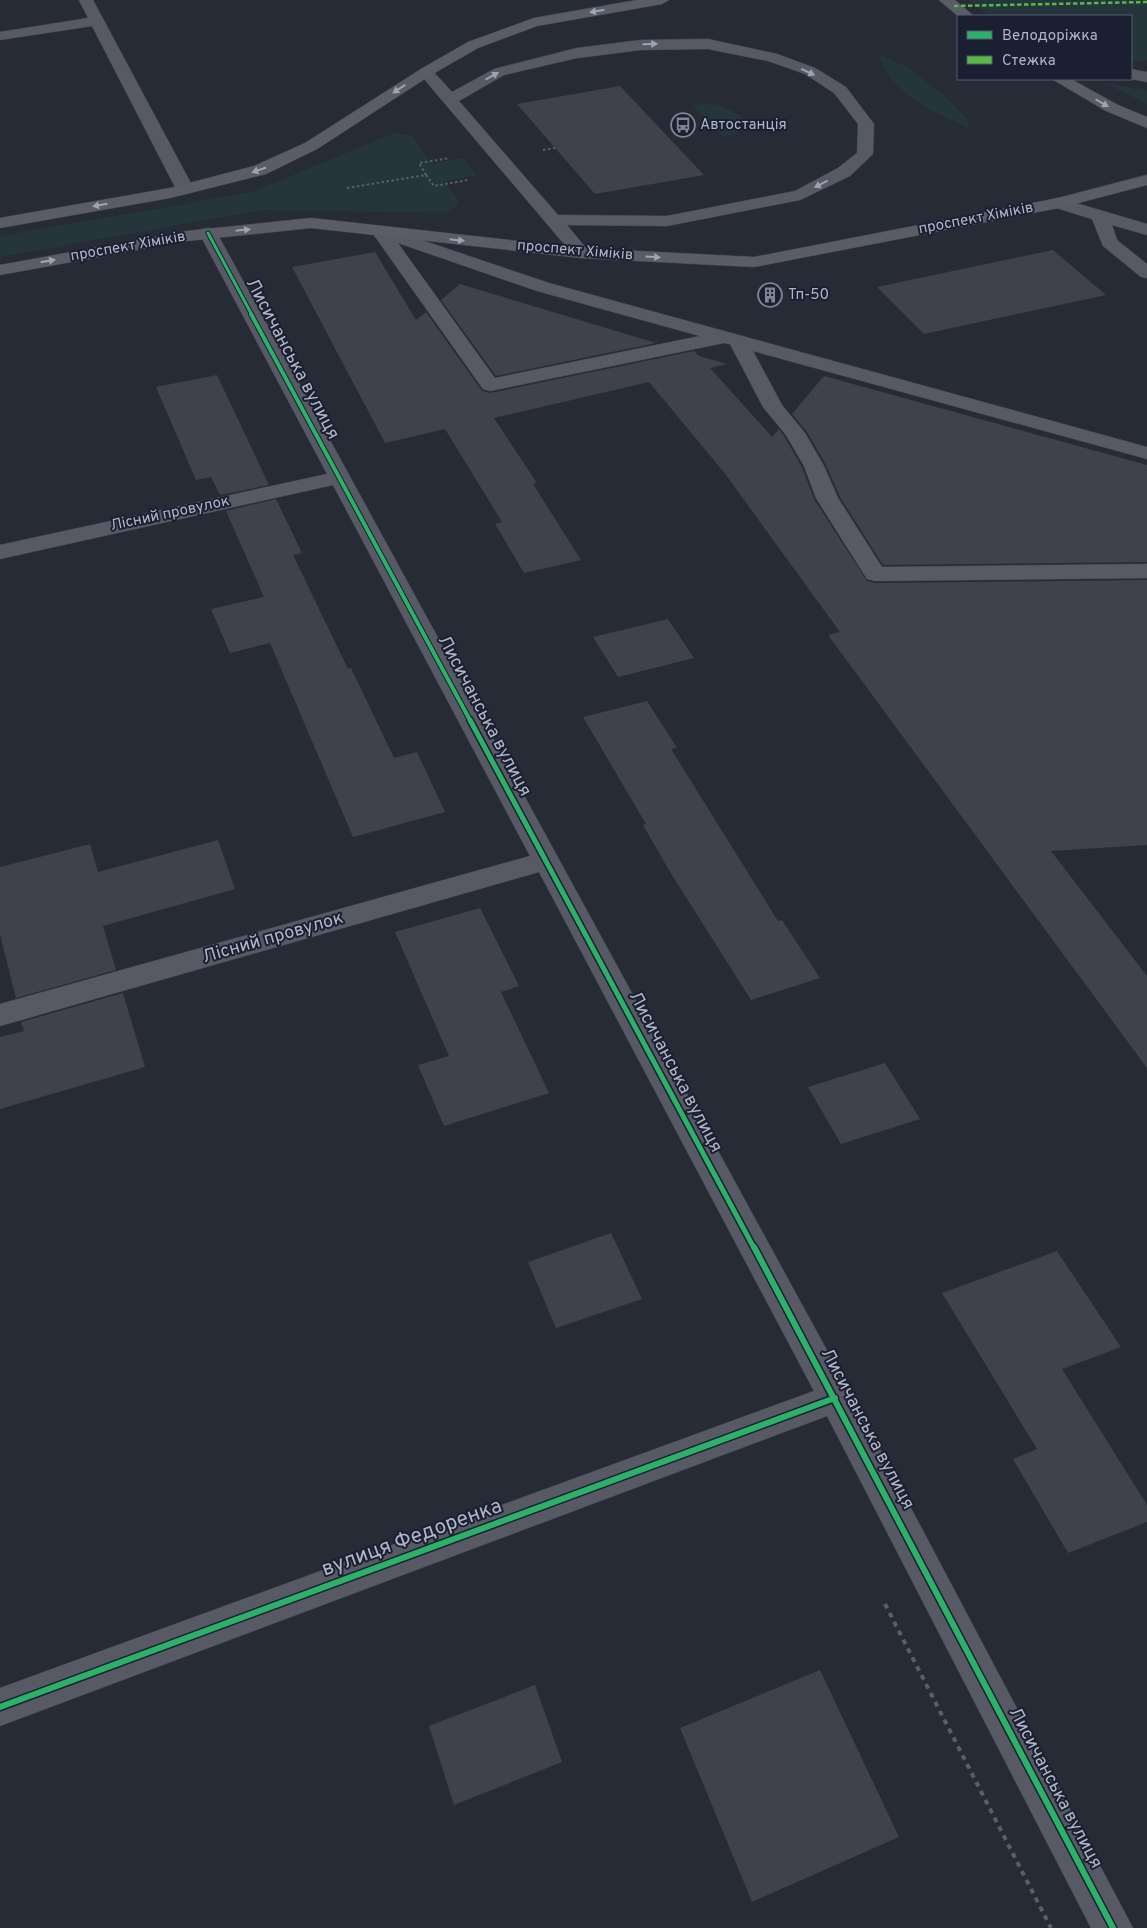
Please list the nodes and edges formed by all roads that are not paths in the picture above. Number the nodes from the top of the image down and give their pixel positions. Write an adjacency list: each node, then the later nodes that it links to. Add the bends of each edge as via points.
1 (86, 0): 5 (street)
2 (662, 0): 7 (main road, one-way to 7, via 534,22 473,45)
3 (946, 0): 4 (main road)
4 (966, 15)
5 (98, 22): 6 (street); 14 (street)
6 (0, 36)
7 (426, 72): 11 (street); 14 (main road, one-way to 14, via 311,146 260,170)
8 (1132, 74): 9 (street)
9 (1147, 77)
10 (1062, 80): 12 (main road, one-way to 12)
11 (449, 100): 17 (street); 17 (street, one-way to 17, via 499,72 577,53 641,44 708,44 772,57 810,71 840,90 866,124 865,154 844,172 800,195 667,221)
12 (1147, 123)
13 (1147, 180): 15 (main road, проспект Хіміків)
14 (185, 189): 18 (main road, one-way to 18)
15 (1059, 203): 16 (street); 22 (main road, проспект Хіміків, one-way to 15, via 754,262)
16 (1100, 216): 19 (street); 24 (street, via 1109,242)
17 (552, 220): 22 (street)
18 (0, 222)
19 (1147, 230)
20 (380, 231): 21 (main road, проспект Хіміків, one-way to 20, via 311,223); 22 (main road, проспект Хіміків, one-way to 22); 25 (street, via 542,287); 25 (street, via 490,385)
21 (208, 233): 23 (main road, проспект Хіміків, one-way to 21); 27 (street, Лисичанська вулиця)
22 (581, 253)
23 (0, 270)
24 (1147, 274)
25 (731, 339): 26 (street); 29 (street, via 773,407 795,433 827,498 876,574)
26 (1147, 453)
27 (340, 477): 28 (street, Лісний провулок); 30 (street, Лисичанська вулиця)
28 (0, 552)
29 (1147, 571)
30 (546, 861): 31 (street, Лісний провулок); 32 (street, Лисичанська вулиця)
31 (0, 1015)
32 (835, 1398): 33 (street, вулиця Федоренка); 34 (street, Лисичанська вулиця)
33 (0, 1707)
34 (1113, 1928)

